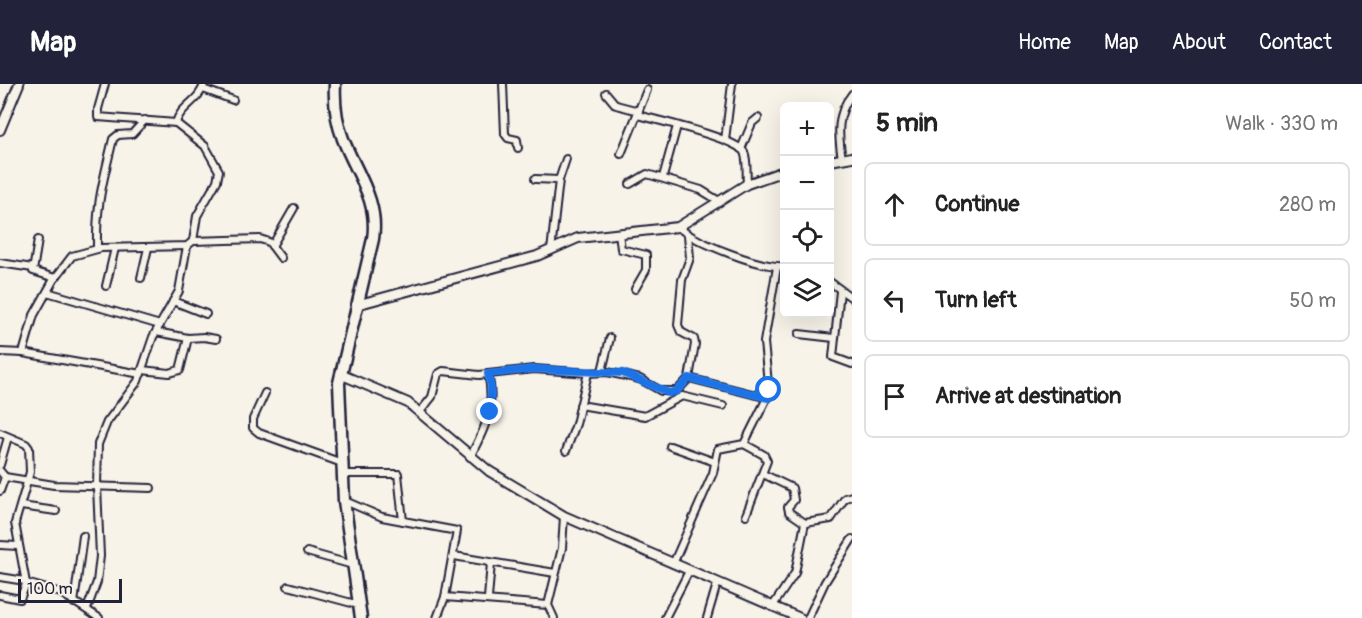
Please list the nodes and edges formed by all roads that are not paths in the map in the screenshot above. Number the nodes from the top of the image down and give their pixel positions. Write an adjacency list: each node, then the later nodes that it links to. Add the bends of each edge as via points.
1 (20, 84): 16 (street)
2 (105, 84): 13 (street, via 98,117)
3 (335, 84): 57 (main road, via 339,128 375,217)
4 (503, 84): 18 (street, via 505,134 518,141)
5 (732, 84): 17 (street)
6 (203, 86): 10 (street); 14 (street, via 180,111)
7 (647, 90): 11 (street)
8 (606, 93): 11 (street, via 616,105)
9 (851, 96): 23 (street, via 837,132)
10 (233, 100)
11 (639, 113): 15 (street); 20 (street)
12 (758, 118): 19 (street)
13 (145, 120): 14 (street); 39 (street, via 132,134 113,139 96,213)
14 (176, 123): 37 (street, via 205,146 219,171 217,182 197,216)
15 (677, 126): 17 (street); 26 (street)
16 (0, 130)
17 (725, 140): 19 (street)
18 (518, 148)
19 (741, 149): 30 (street)
20 (621, 154)
21 (852, 157): 23 (street)
22 (566, 159): 28 (street)
23 (842, 159): 24 (street)
24 (834, 160)
25 (780, 172): 30 (street)
26 (663, 177): 29 (street, via 643,174); 31 (street, via 701,190)
27 (535, 179): 28 (street)
28 (559, 180): 42 (street)
29 (630, 184)
30 (747, 184): 31 (street)
31 (719, 201): 33 (street)
32 (294, 208): 38 (street)
33 (678, 227): 34 (street); 35 (street)
34 (619, 233): 42 (street, via 578,238); 52 (street, via 621,249 646,255 646,270)
35 (688, 235): 45 (street, via 748,260); 74 (street, via 690,258 682,280 678,325 681,332 695,341)
36 (38, 240): 47 (street)
37 (190, 244): 38 (street, via 260,238); 41 (street); 56 (street, via 184,276)
38 (272, 246): 43 (street)
39 (97, 248): 40 (street); 48 (street, via 72,256)
40 (115, 248): 41 (street); 50 (street)
41 (148, 248): 49 (street)
42 (550, 252): 57 (street)
43 (281, 258)
44 (0, 263): 47 (street)
45 (777, 267): 46 (street); 76 (street, via 764,342)
46 (780, 267)
47 (33, 268): 48 (street, via 37,274)
48 (55, 278): 54 (street)
49 (141, 279)
50 (106, 286)
51 (834, 286): 53 (street)
52 (635, 289)
53 (840, 291): 55 (street); 64 (street)
54 (47, 292): 59 (street); 67 (street, via 34,315)
55 (852, 298)
56 (173, 302): 58 (street); 59 (street)
57 (356, 305): 72 (main road)
58 (206, 314)
59 (160, 325): 60 (street)
60 (156, 332): 62 (street); 70 (street)
61 (799, 334): 64 (street)
62 (188, 338): 65 (street); 70 (street, via 180,370)
63 (610, 338): 69 (street)
64 (834, 338): 68 (street, via 833,357)
65 (216, 339)
66 (0, 352): 67 (street)
67 (22, 353): 70 (street)
68 (852, 364)
69 (602, 371): 71 (street); 74 (street, via 623,373 669,393 677,391)
70 (142, 372): 92 (street, via 102,433)
71 (588, 373): 73 (street, via 534,369); 77 (street)
72 (340, 374): 79 (street, via 397,397); 88 (main road)
73 (488, 374): 79 (street, via 440,372 432,398); 85 (street, via 490,412)
74 (689, 378): 76 (street)
75 (266, 393): 88 (street, via 253,419 253,428)
76 (768, 398): 82 (street)
77 (580, 405): 78 (street, via 645,416 682,396); 84 (street)
78 (723, 406)
79 (420, 412): 85 (street)
80 (0, 433): 81 (street)
81 (8, 437): 87 (street); 91 (street, via 28,446)
82 (744, 444): 86 (street, via 718,449); 90 (street, via 766,458)
83 (670, 446): 86 (street)
84 (566, 452)
85 (470, 457): 100 (street)
86 (715, 462): 110 (street)
87 (0, 465)
88 (342, 468): 96 (main road); 101 (street, via 398,474)
89 (3, 474): 91 (street); 94 (street)
90 (763, 474): 99 (street); 102 (street, via 792,488 794,500 789,512)
91 (28, 480): 92 (street); 97 (street)
92 (97, 486): 93 (street); 125 (street, via 100,556)
93 (151, 488)
94 (0, 491)
95 (852, 496): 102 (street, via 845,498 831,519)
96 (344, 501): 101 (street); 111 (main road)
97 (21, 506): 98 (street); 106 (street, via 15,523)
98 (56, 511)
99 (746, 515)
100 (564, 516): 110 (street); 113 (street, via 562,548)
101 (403, 521): 108 (street, via 456,531)
102 (805, 523): 124 (street, via 795,573)
103 (83, 536): 121 (street)
104 (852, 539): 133 (street)
105 (0, 545): 106 (street)
106 (18, 546): 115 (street)
107 (307, 552): 111 (street)
108 (454, 556): 109 (street); 119 (street)
109 (491, 563): 113 (street); 120 (street)
110 (673, 564): 112 (street)
111 (353, 565): 123 (main road)
112 (689, 571): 116 (street); 130 (street)
113 (555, 573): 122 (street)
114 (0, 577): 115 (street)
115 (26, 583): 118 (street, via 20,599); 121 (street, via 52,589)
116 (717, 584): 124 (street); 131 (street)
117 (288, 586): 123 (street)
118 (0, 595)
119 (445, 597): 120 (street); 128 (street)
120 (488, 598): 122 (street)
121 (74, 603): 125 (street)
122 (548, 604): 129 (street)
123 (359, 605): 127 (main road)
124 (772, 607): 132 (street)
125 (88, 610): 126 (street)
126 (99, 618)
127 (361, 618)
128 (438, 618)
129 (554, 618)
130 (665, 618)
131 (707, 618)
132 (800, 618)
133 (808, 618)

